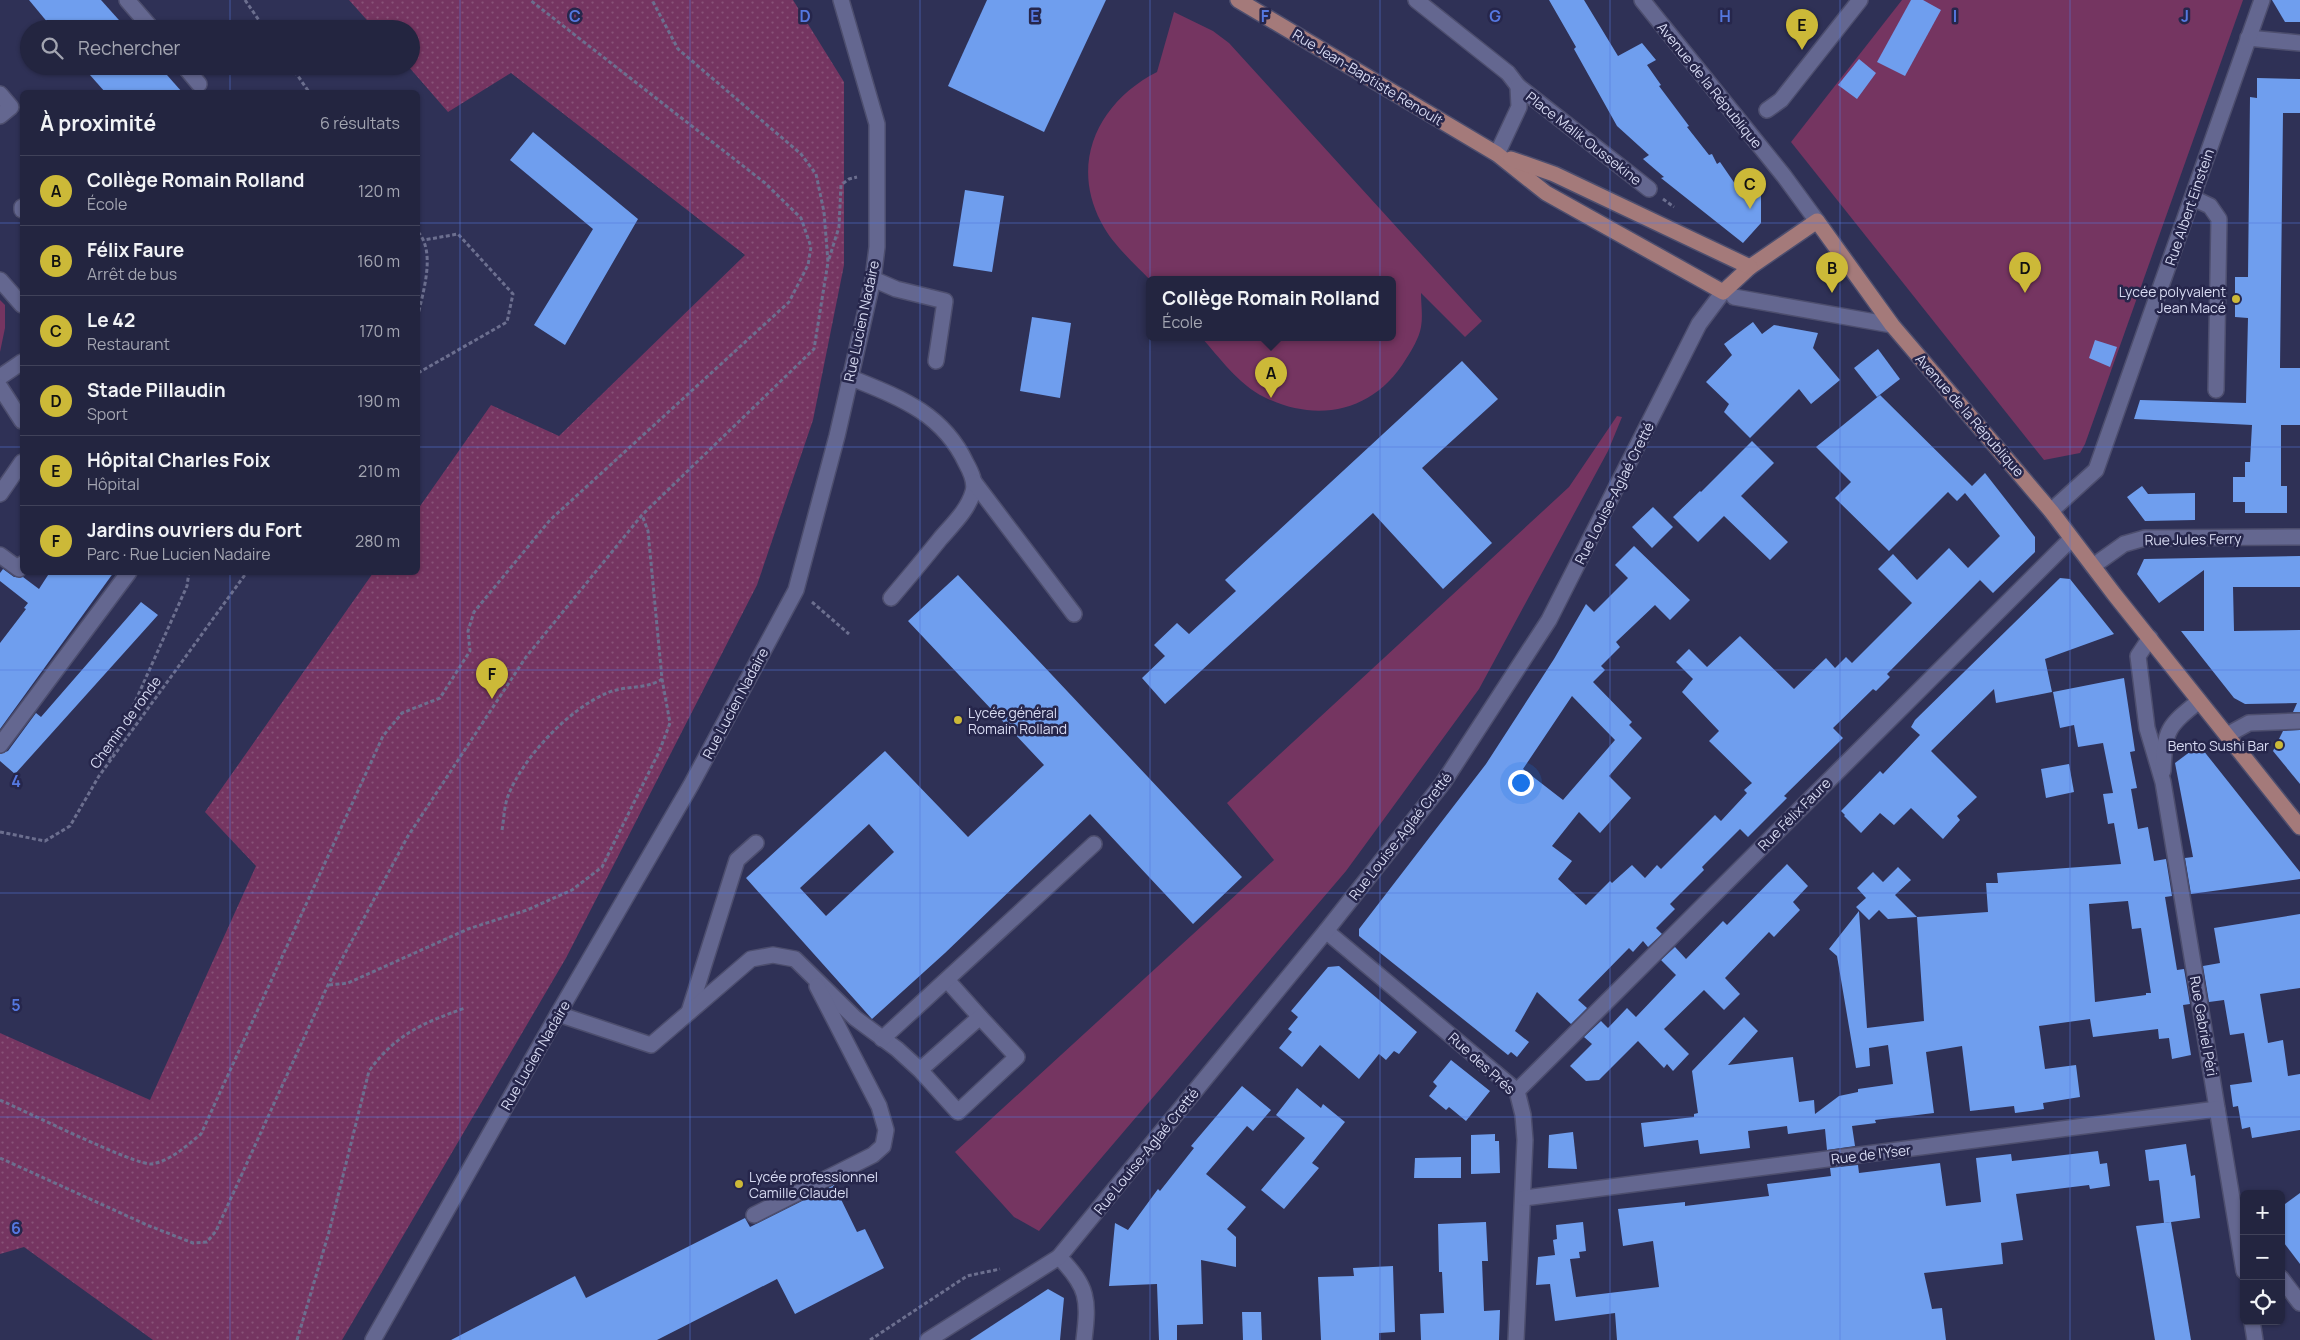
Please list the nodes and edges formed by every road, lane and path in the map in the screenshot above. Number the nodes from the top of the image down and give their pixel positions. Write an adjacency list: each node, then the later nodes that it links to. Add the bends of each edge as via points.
1 (127, 0): 11 (street)
2 (245, 0): 12 (path)
3 (530, 0): 87 (path, via 765,182 801,218 811,248 801,280 789,302 550,520 474,612 468,631 470,651 440,698 402,713 383,736 201,1134 174,1156 151,1164 128,1158)
4 (652, 0): 30 (path, via 678,49 801,154 816,174 824,212)
5 (841, 0): 24 (street, Rue Lucien Nadaire, via 877,124)
6 (1238, 0): 23 (main road, Rue Jean-Baptiste Renoult)
7 (1416, 0): 18 (street, Place Malik Oussekine, via 1508,74)
8 (1642, 0): 27 (street, Avenue de la République, via 1784,176)
9 (1860, 0): 21 (street, via 1781,100)
10 (2262, 0): 13 (street, Rue Albert Einstein)
11 (144, 20)
12 (259, 20)
13 (2248, 38): 14 (street); 26 (street, Rue Albert Einstein)
14 (2300, 43)
15 (192, 75): 17 (street)
16 (297, 75): 19 (path)
17 (199, 84)
18 (1518, 86): 23 (street, via 1519,107); 25 (street, Place Malik Oussekine)
19 (308, 90)
20 (0, 94): 22 (street, via 11,107)
21 (1767, 110)
22 (0, 116)
23 (1497, 154): 31 (main road, Rue Jean-Baptiste Renoult, via 1554,174); 34 (main road, Rue Jean-Baptiste Renoult, via 1546,193)
24 (877, 171): 30 (path, via 849,179 841,185 839,227); 32 (street, Rue Lucien Nadaire, via 877,247)
25 (1649, 189)
26 (2193, 198): 44 (street, via 2210,206 2219,219); 49 (street, Rue Albert Einstein, via 2096,470)
27 (1816, 221): 31 (main road); 37 (main road, Avenue de la République)
28 (420, 235): 29 (path)
29 (424, 240): 36 (path, via 427,276); 40 (path, via 458,234 513,294 507,322)
30 (828, 262): 50 (path, via 814,349)
31 (1750, 268): 34 (main road)
32 (873, 278): 38 (street, via 896,289 946,300); 42 (street, Rue Lucien Nadaire)
33 (0, 280): 35 (street)
34 (1729, 294): 37 (street); 76 (street, Rue Louise-Aglaé Cretté, via 1699,324 1549,620 1443,783)
35 (20, 302)
36 (420, 307)
37 (1892, 325): 49 (main road, Avenue de la République)
38 (936, 361)
39 (20, 363): 41 (street)
40 (420, 372)
41 (0, 377)
42 (849, 377): 47 (street, via 926,413 962,454); 82 (street, Rue Lucien Nadaire, via 837,436 796,590 691,785)
43 (0, 387): 45 (street)
44 (2216, 390)
45 (20, 418)
46 (20, 465): 48 (street)
47 (974, 482): 59 (street, via 974,491 965,510); 61 (street)
48 (0, 494)
49 (2051, 511): 52 (main road, Avenue de la République)
50 (642, 515): 64 (path, via 648,531); 79 (path, via 526,657 408,836)
51 (2300, 537): 54 (street, Rue Jules Ferry, via 2145,538 2124,544)
52 (2071, 539): 54 (main road, Avenue de la République); 86 (street, Rue Félix Faure)
53 (0, 555): 55 (street)
54 (2093, 566): 63 (main road, Avenue de la République)
55 (20, 567)
56 (127, 575): 68 (street)
57 (189, 575): 69 (path, via 187,586)
58 (245, 575): 69 (path, Chemin de ronde)
59 (891, 598)
60 (826, 613): 62 (path)
61 (1074, 614)
62 (849, 634)
63 (2150, 638): 65 (main road, Avenue de la République); 70 (street, Rue Gabriel Péri, via 2138,656 2147,728)
64 (662, 679): 72 (path, via 654,684 609,692 566,720 539,747 516,778 508,798); 79 (path, via 670,723 660,752 602,867 572,890 527,910 468,929 348,983)
65 (2199, 701): 67 (main road, Avenue de la République); 70 (street, Rue Gabriel Péri, via 2172,724 2165,736)
66 (2300, 721): 67 (street, via 2249,722)
67 (2227, 735): 71 (main road, Avenue de la République)
68 (0, 745)
69 (105, 768): 73 (path, Chemin de ronde, via 70,826 45,841)
70 (2163, 782): 88 (street, Rue Gabriel Péri)
71 (2300, 827)
72 (502, 830)
73 (0, 832)
74 (756, 843): 81 (street, via 737,860)
75 (1094, 844): 78 (street)
76 (1326, 931): 86 (street, Rue des Prés); 93 (street, Rue Louise-Aglaé Cretté)
77 (810, 973): 81 (street, via 796,959 773,954 751,959); 84 (street, via 855,1018); 91 (street, via 879,1106 886,1130 883,1146 873,1156)
78 (947, 980): 83 (street); 84 (street)
79 (328, 985): 89 (path, via 216,1231 207,1242 194,1243 147,1225)
80 (465, 1008): 98 (path, via 425,1022 384,1050 369,1071)
81 (689, 1012): 82 (street, via 651,1045)
82 (558, 1014): 99 (street, Rue Lucien Nadaire)
83 (980, 1017): 85 (street); 85 (street, via 1017,1058 958,1112)
84 (882, 1039): 85 (street)
85 (920, 1070)
86 (1517, 1090): 90 (street, Rue des Prés, via 1524,1115)
87 (0, 1100)
88 (2218, 1109): 90 (street, Rue de l'Yser); 92 (street, Rue Gabriel Péri)
89 (0, 1158)
90 (1524, 1198): 103 (street, Rue des Prés)
91 (754, 1215)
92 (2240, 1246)
93 (1059, 1257): 101 (street, Rue Louise-Aglaé Cretté); 102 (street, via 1081,1283 1086,1297)
94 (1004, 1268): 100 (path, via 967,1276)
95 (2283, 1280): 96 (street)
96 (2300, 1303)
97 (2253, 1325): 104 (street)
98 (298, 1340)
99 (373, 1340)
100 (870, 1340)
101 (928, 1340)
102 (1084, 1340)
103 (1516, 1340)
104 (2255, 1340)

